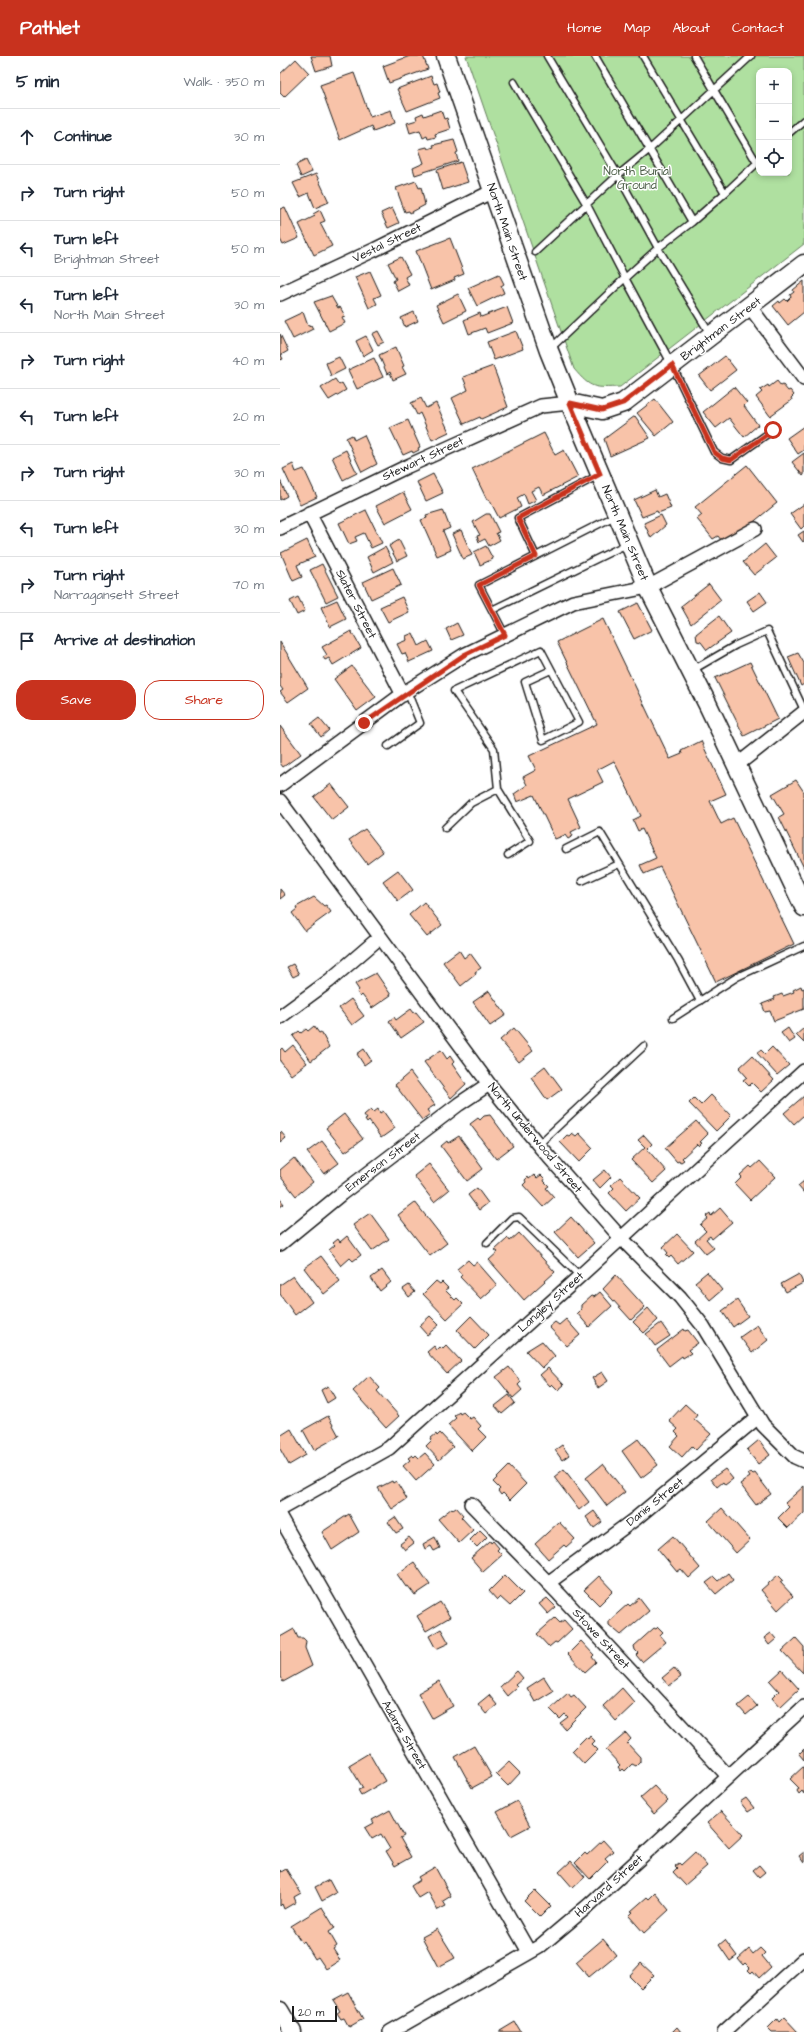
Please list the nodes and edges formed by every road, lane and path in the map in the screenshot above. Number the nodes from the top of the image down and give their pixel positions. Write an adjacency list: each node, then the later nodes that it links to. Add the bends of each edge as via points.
1 (446, 56): 17 (main road, North Main Street)
2 (547, 56): 16 (lane)
3 (595, 56): 13 (lane)
4 (643, 56): 10 (lane)
5 (694, 56): 9 (lane)
6 (751, 56): 7 (lane)
7 (744, 59): 9 (lane)
8 (514, 82): 19 (lane)
9 (713, 90): 10 (lane); 14 (lane)
10 (681, 120): 13 (lane); 18 (lane)
11 (804, 120): 12 (lane)
12 (792, 131)
13 (650, 149): 16 (lane); 20 (lane)
14 (756, 159)
15 (756, 164): 18 (lane)
16 (618, 175): 19 (lane); 21 (lane)
17 (493, 191): 25 (street, Vestal Street); 28 (main road, North Main Street)
18 (725, 193): 20 (lane)
19 (587, 205): 22 (lane); 24 (lane)
20 (692, 222): 21 (lane)
21 (658, 248): 24 (lane); 27 (lane)
22 (535, 252)
23 (804, 264): 26 (main road, Brightman Street)
24 (625, 278): 28 (lane); 29 (lane)
25 (280, 294)
26 (750, 307): 27 (main road, Brightman Street); 30 (street)
27 (711, 336): 29 (main road, Brightman Street)
28 (548, 351): 31 (main road, North Main Street)
29 (672, 365): 31 (main road, Brightman Street, via 623,403 602,410); 32 (lane, via 714,452 722,458 731,460)
30 (804, 379)
31 (570, 403): 33 (main road, North Main Street); 34 (street, Stewart Street, via 541,406)
32 (773, 430)
33 (600, 474): 35 (main road, North Main Street); 39 (lane, via 518,518)
34 (309, 513): 36 (street, Stewart Street); 45 (street, Slater Street)
35 (617, 515): 38 (main road, North Main Street); 39 (lane)
36 (280, 528)
37 (755, 529): 40 (street)
38 (629, 543): 40 (main road, North Main Street); 41 (lane)
39 (536, 556): 41 (lane, via 479,585)
40 (648, 587): 42 (street, via 573,602); 44 (main road, North Main Street)
41 (492, 610): 42 (lane)
42 (505, 635): 45 (street, via 464,655)
43 (551, 670): 43 (lane, via 579,722 543,740 525,682); 50 (lane, via 541,650 454,691 494,749)
44 (691, 671): 46 (lane, via 736,645 767,631); 48 (main road, North Main Street)
45 (405, 693): 47 (lane, via 420,723); 49 (street)
46 (804, 711): 48 (street)
47 (388, 746)
48 (737, 766): 57 (main road, North Main Street)
49 (280, 785)
50 (498, 789): 52 (lane, via 471,803); 54 (lane, via 530,841)
51 (280, 802): 58 (street, North Underwood Street)
52 (445, 828)
53 (566, 850): 55 (lane, via 600,832)
54 (508, 855)
55 (619, 864): 56 (lane); 60 (lane)
56 (582, 881)
57 (804, 907)
58 (379, 938): 61 (street, via 329,981); 65 (street, North Underwood Street)
59 (804, 946): 60 (lane, via 737,977)
60 (700, 1001): 62 (lane)
61 (280, 1018)
62 (673, 1018)
63 (644, 1046): 66 (lane)
64 (804, 1071): 67 (street, Langley Street)
65 (489, 1084): 66 (street, North Underwood Street); 69 (street, Emerson Street, via 340,1194)
66 (538, 1145): 67 (street, North Underwood Street)
67 (621, 1238): 70 (street, Langley Street); 71 (street, North Underwood Street, via 680,1298 702,1326)
68 (488, 1243): 70 (lane, via 512,1218 519,1217)
69 (280, 1244)
70 (580, 1276): 74 (street, Langley Street, via 389,1448)
71 (758, 1417): 72 (street, North Underwood Street, via 795,1456); 76 (street, Danis Street, via 635,1519)
72 (804, 1461)
73 (471, 1504): 76 (street, Stowe Street)
74 (280, 1509)
75 (280, 1517): 79 (street, Adams Street)
76 (548, 1583): 78 (street, Stowe Street)
77 (804, 1707): 78 (street, Harvard Street)
78 (728, 1776): 79 (street, Harvard Street, via 589,1905 539,1947)
79 (529, 1952): 83 (street, Harvard Street)
80 (804, 1959): 84 (street)
81 (280, 2010): 82 (street)
82 (293, 2032)
83 (390, 2032)
84 (724, 2032)

